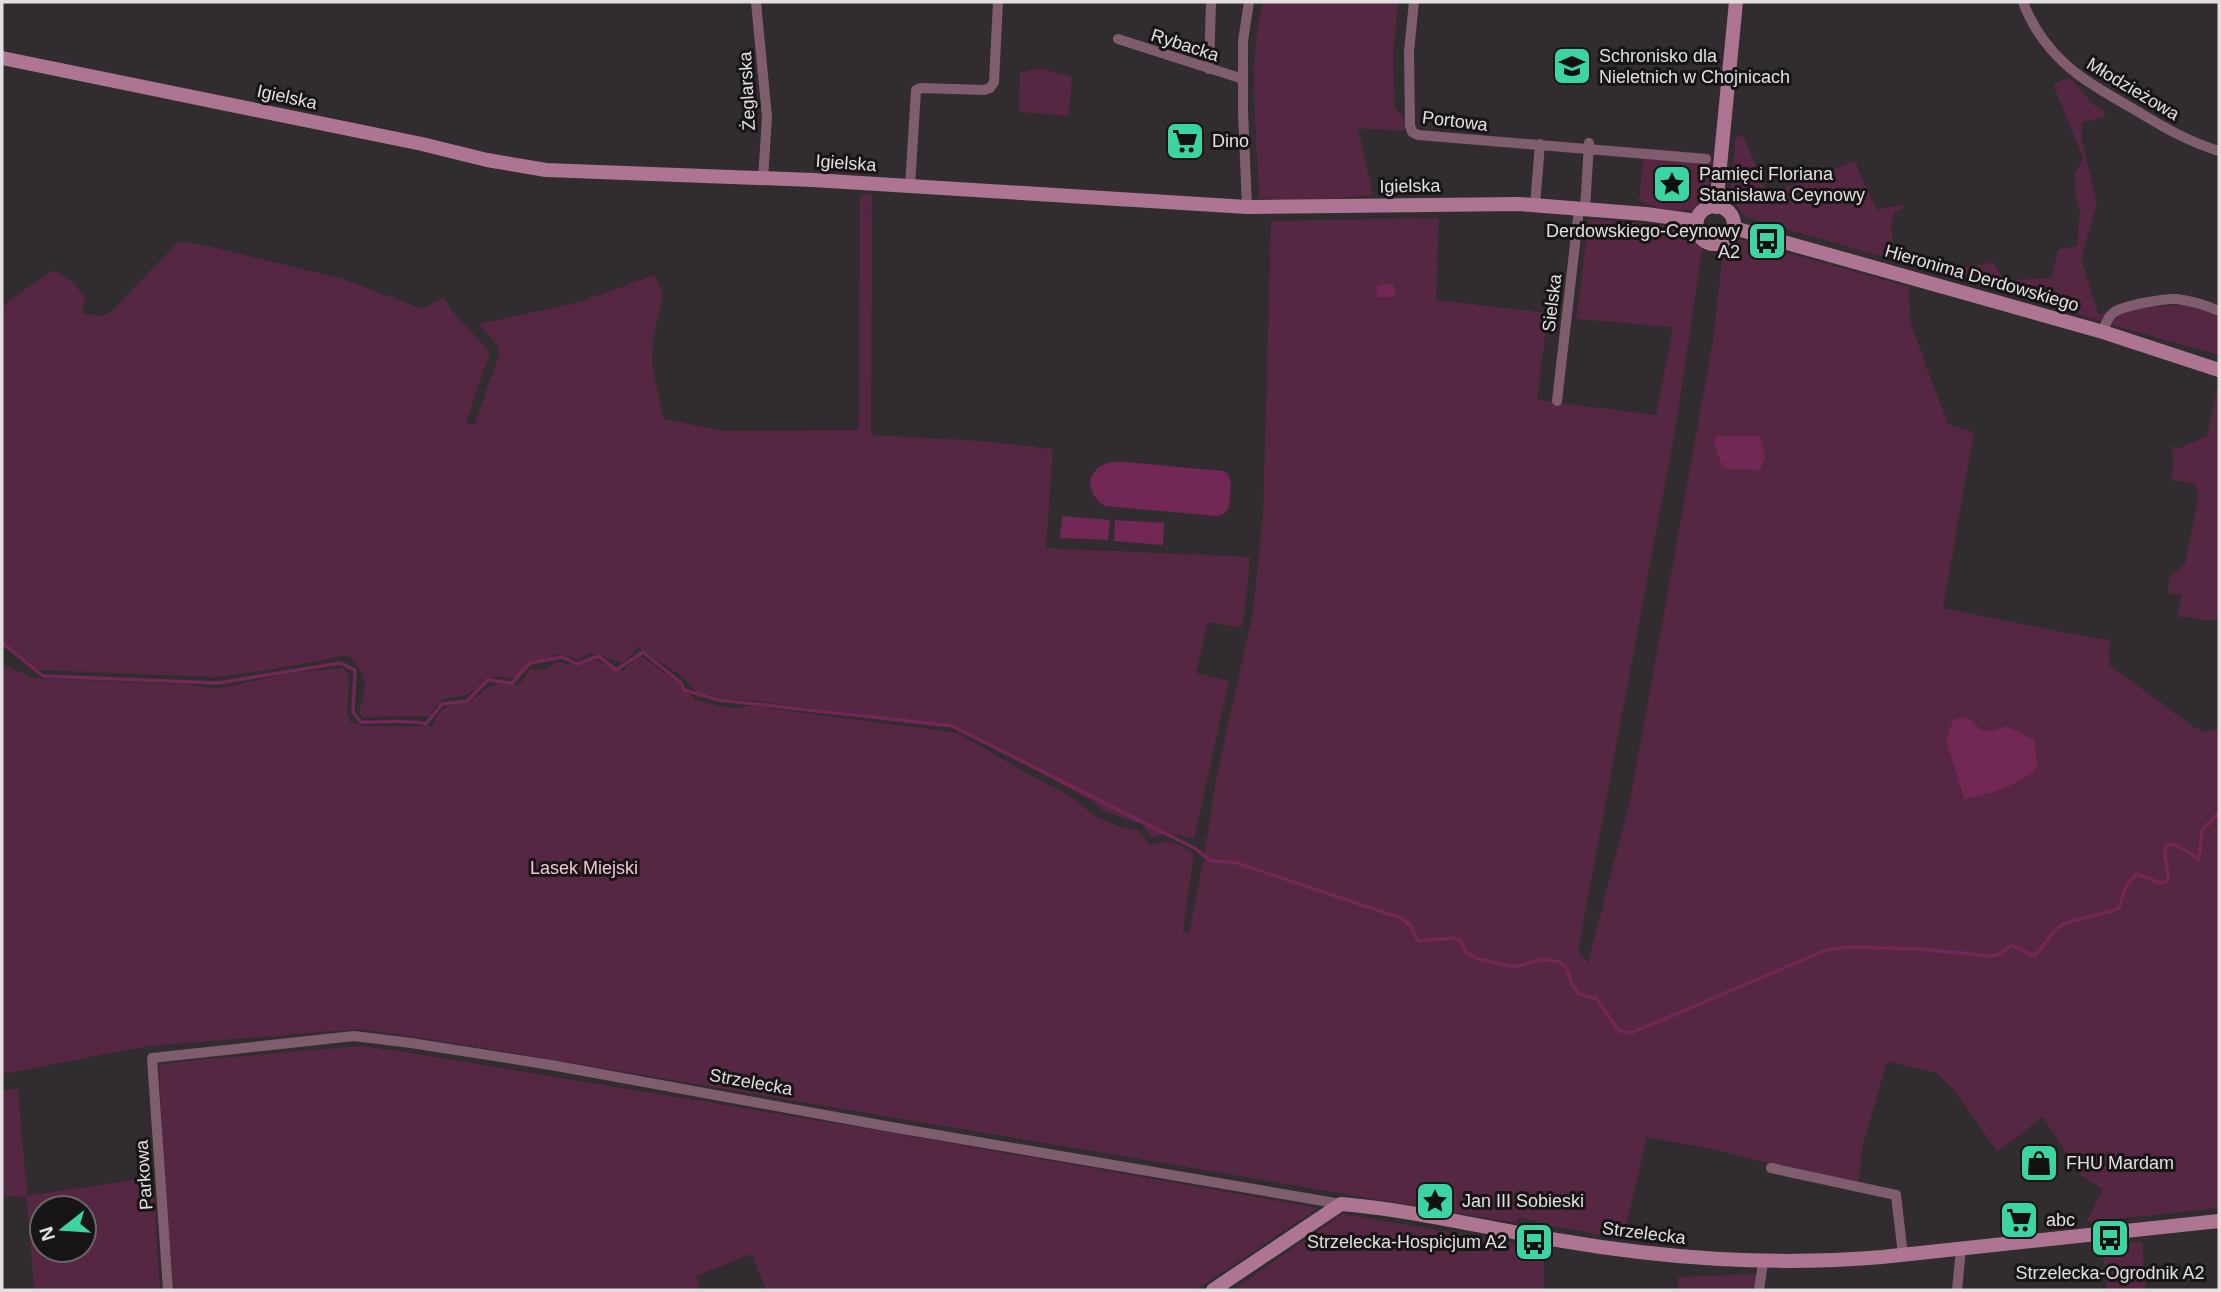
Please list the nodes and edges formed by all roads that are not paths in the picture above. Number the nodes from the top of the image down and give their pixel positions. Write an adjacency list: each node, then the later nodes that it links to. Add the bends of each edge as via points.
1 (756, 2): 16 (street, Żeglarska, via 767,117)
2 (998, 2): 17 (street, via 990,88 916,90)
3 (1210, 2): 10 (street)
4 (1248, 2): 11 (street, Rybacka)
5 (1414, 2): 12 (street, Portowa, via 1409,51 1412,132)
6 (1736, 2): 20 (street)
7 (2023, 2): 14 (street, Młodzieżowa, via 2044,43 2076,74 2172,132)
8 (1118, 39): 10 (street, Rybacka)
9 (2, 58): 16 (street, Igielska, via 546,170)
10 (1209, 69): 11 (street, Rybacka)
11 (1243, 79): 19 (street, Rybacka)
12 (1540, 145): 13 (street, Portowa); 18 (street)
13 (1589, 145): 15 (street, Portowa); 21 (street)
14 (2219, 151)
15 (1706, 159)
16 (763, 179): 17 (street, Igielska)
17 (910, 186): 19 (street, Igielska)
18 (1535, 205): 19 (street, Igielska); 21 (street, Igielska)
19 (1247, 207)
20 (1716, 207): 22 (street, via 1702,212); 23 (street, via 1728,211)
21 (1582, 209): 22 (street, Igielska); 27 (street, Sielska)
22 (1697, 221): 23 (street, via 1701,237 1711,243 1724,242)
23 (1734, 228): 25 (street, Hieronima Derdowskiego)
24 (2219, 311): 25 (street, via 2176,299 2162,300 2115,312 2106,321)
25 (2104, 332): 26 (street, Hieronima Derdowskiego)
26 (2219, 370)
27 (1557, 401)
28 (152, 1058): 30 (street, Strzelecka, via 354,1036 551,1065); 35 (street, Parkowa)
29 (1771, 1168): 33 (street, via 1896,1195)
30 (1341, 1204): 34 (street, Strzelecka, via 1633,1252); 36 (street)
31 (2219, 1221): 32 (street, Strzelecka)
32 (1961, 1250): 33 (street, Strzelecka); 38 (street)
33 (1903, 1255): 34 (street, Strzelecka)
34 (1763, 1263): 37 (street)
35 (168, 1290)
36 (1213, 1290)
37 (1759, 1290)
38 (1957, 1290)

